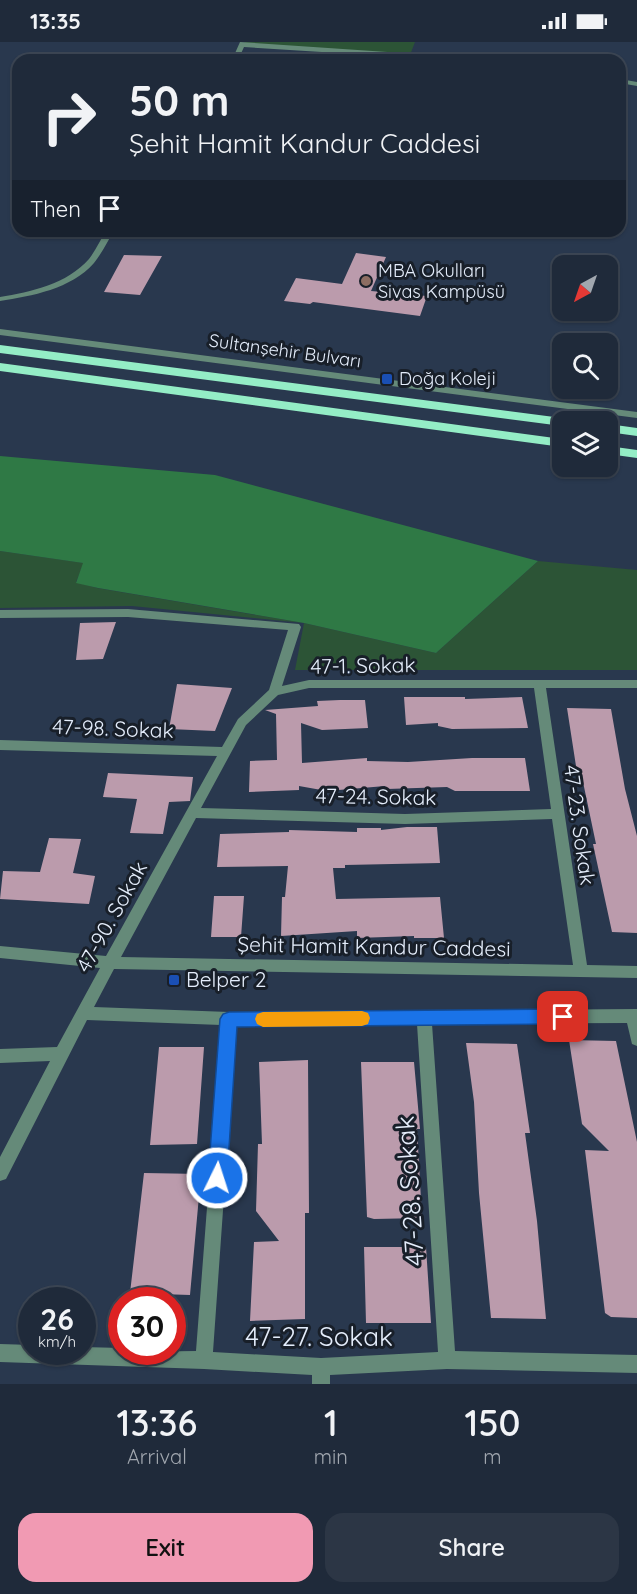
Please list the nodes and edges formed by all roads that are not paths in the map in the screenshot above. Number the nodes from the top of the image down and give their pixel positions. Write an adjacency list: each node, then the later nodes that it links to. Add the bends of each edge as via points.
1 (242, 44): 2 (street)
2 (383, 54)
3 (106, 237): 4 (street, via 87,266 64,280 20,297)
4 (0, 299)
5 (0, 332): 8 (street, Sultanşehir Bulvarı)
6 (0, 349): 9 (highway, Sultanşehir Bulvarı)
7 (0, 367): 12 (highway)
8 (637, 416)
9 (552, 421)
10 (618, 429): 11 (highway)
11 (637, 432)
12 (552, 442)
13 (618, 451): 14 (highway)
14 (637, 454)
15 (0, 614): 18 (street, 47-1. Sokak, via 128,613 295,627)
16 (539, 684): 17 (street, 47-1. Sokak); 18 (street, 47-1. Sokak, via 309,684); 22 (street, 47-23. Sokak)
17 (637, 684)
18 (274, 692): 20 (street, 47-90. Sokak, via 242,722)
19 (0, 745): 20 (street, 47-98. Sokak)
20 (226, 752): 21 (street, 47-90. Sokak)
21 (194, 813): 22 (street, 47-24. Sokak, via 405,819); 24 (street, 47-90. Sokak)
22 (557, 814): 25 (street, 47-23. Sokak)
23 (0, 952): 24 (street, Şehit Hamit Kandur Caddesi)
24 (110, 963): 25 (street, Şehit Hamit Kandur Caddesi); 27 (street, 47-90. Sokak)
25 (581, 972): 26 (street, Şehit Hamit Kandur Caddesi)
26 (637, 972)
27 (82, 1013): 30 (street); 32 (street, 47-90. Sokak)
28 (635, 1016): 29 (street); 31 (street)
29 (424, 1018): 30 (street); 37 (street, 47-28. Sokak)
30 (229, 1019): 36 (street)
31 (637, 1039)
32 (61, 1054): 33 (street); 34 (street, 47-90. Sokak)
33 (0, 1056)
34 (0, 1173)
35 (0, 1353): 36 (street, 47-27. Sokak)
36 (204, 1360): 39 (street, 47-27. Sokak)
37 (447, 1360): 38 (street, 47-27. Sokak); 39 (street, 47-27. Sokak)
38 (637, 1364)
39 (321, 1376)

